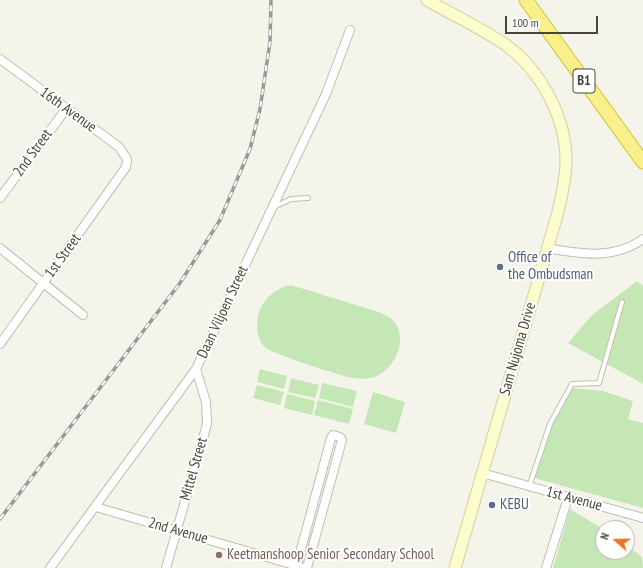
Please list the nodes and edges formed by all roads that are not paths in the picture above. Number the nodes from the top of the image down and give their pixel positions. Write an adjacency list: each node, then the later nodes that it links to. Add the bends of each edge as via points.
1 (427, 0): 13 (main road, Sam Nujoma Drive, via 507,46 538,77 550,98 558,118 566,159 562,195)
2 (526, 0): 6 (highway, B1)
3 (350, 30): 10 (street, Daan Viljoen Street, via 326,94)
4 (0, 59): 5 (street, 16th Avenue)
5 (66, 109): 7 (street, 16th Avenue, via 119,147 127,159); 8 (street, 2nd Street)
6 (643, 162)
7 (126, 167): 14 (street, 1st Street)
8 (0, 198)
9 (308, 198): 10 (lane, via 291,199)
10 (271, 210): 18 (street, Daan Viljoen Street)
11 (643, 239): 13 (street, via 620,251 601,254)
12 (0, 248): 14 (street)
13 (547, 248): 19 (main road, Sam Nujoma Drive)
14 (44, 282): 16 (street); 17 (street, 1st Street)
15 (622, 302): 20 (lane, via 599,383 572,384 550,424)
16 (83, 315)
17 (0, 344)
18 (196, 369): 22 (street, Daan Viljoen Street); 24 (street, Mittel Street, via 206,402 207,424)
19 (482, 473): 20 (street, 1st Avenue); 29 (main road, Sam Nujoma Drive)
20 (529, 487): 21 (street, 1st Avenue)
21 (568, 498): 23 (street, 1st Avenue); 30 (street)
22 (96, 507): 24 (street, 2nd Avenue); 26 (street, Daan Viljoen Street)
23 (643, 518)
24 (176, 531): 25 (street, 2nd Avenue); 27 (street, Mittel Street)
25 (296, 567): 28 (street, 2nd Avenue); 28 (street, via 330,438 334,435 342,440)
26 (50, 568)
27 (166, 568)
28 (306, 568)
29 (455, 568)
30 (546, 568)

